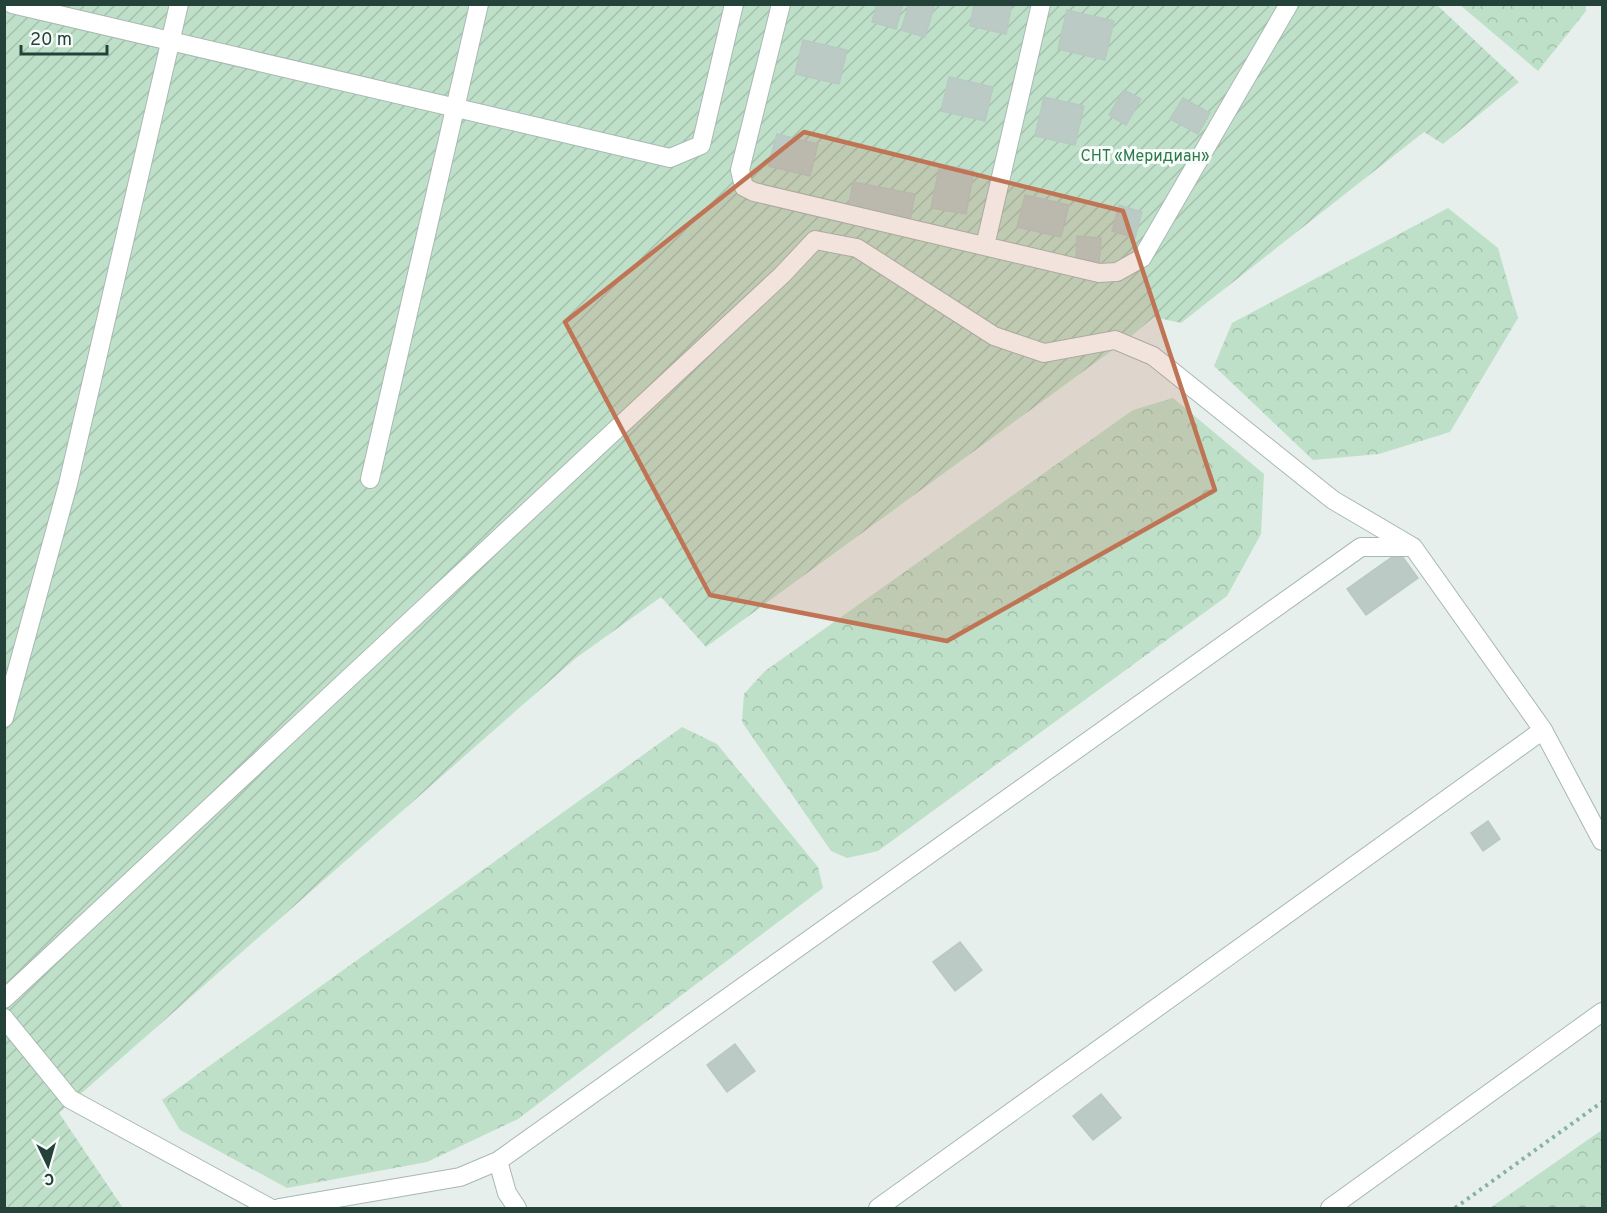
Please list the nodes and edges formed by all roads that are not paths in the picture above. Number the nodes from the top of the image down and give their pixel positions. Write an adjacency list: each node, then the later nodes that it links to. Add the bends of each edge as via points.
1 (12, 4): 8 (street)
2 (179, 4): 8 (street)
3 (479, 4): 9 (street)
4 (734, 4): 9 (street, via 701,145 670,158)
5 (781, 4): 10 (street, via 740,170 744,187)
6 (1041, 4): 10 (street)
7 (1289, 4): 10 (street, via 1142,258 1116,272 1100,273)
8 (170, 41): 9 (street); 13 (street, via 68,484)
9 (455, 108): 11 (street)
10 (985, 246)
11 (370, 479)
12 (1413, 547): 14 (street); 16 (street, via 1333,500 1153,356 1115,340 1044,353 994,336 857,248 815,240 782,275); 19 (street, via 1361,546)
13 (4, 718)
14 (1543, 730): 15 (street); 23 (street)
15 (1602, 841)
16 (4, 999)
17 (1602, 1012): 24 (street)
18 (4, 1018): 20 (street, via 70,1099)
19 (498, 1161): 21 (street, via 460,1177); 22 (street, via 507,1193)
20 (270, 1209)
21 (279, 1209)
22 (517, 1209)
23 (878, 1209)
24 (1330, 1209)

